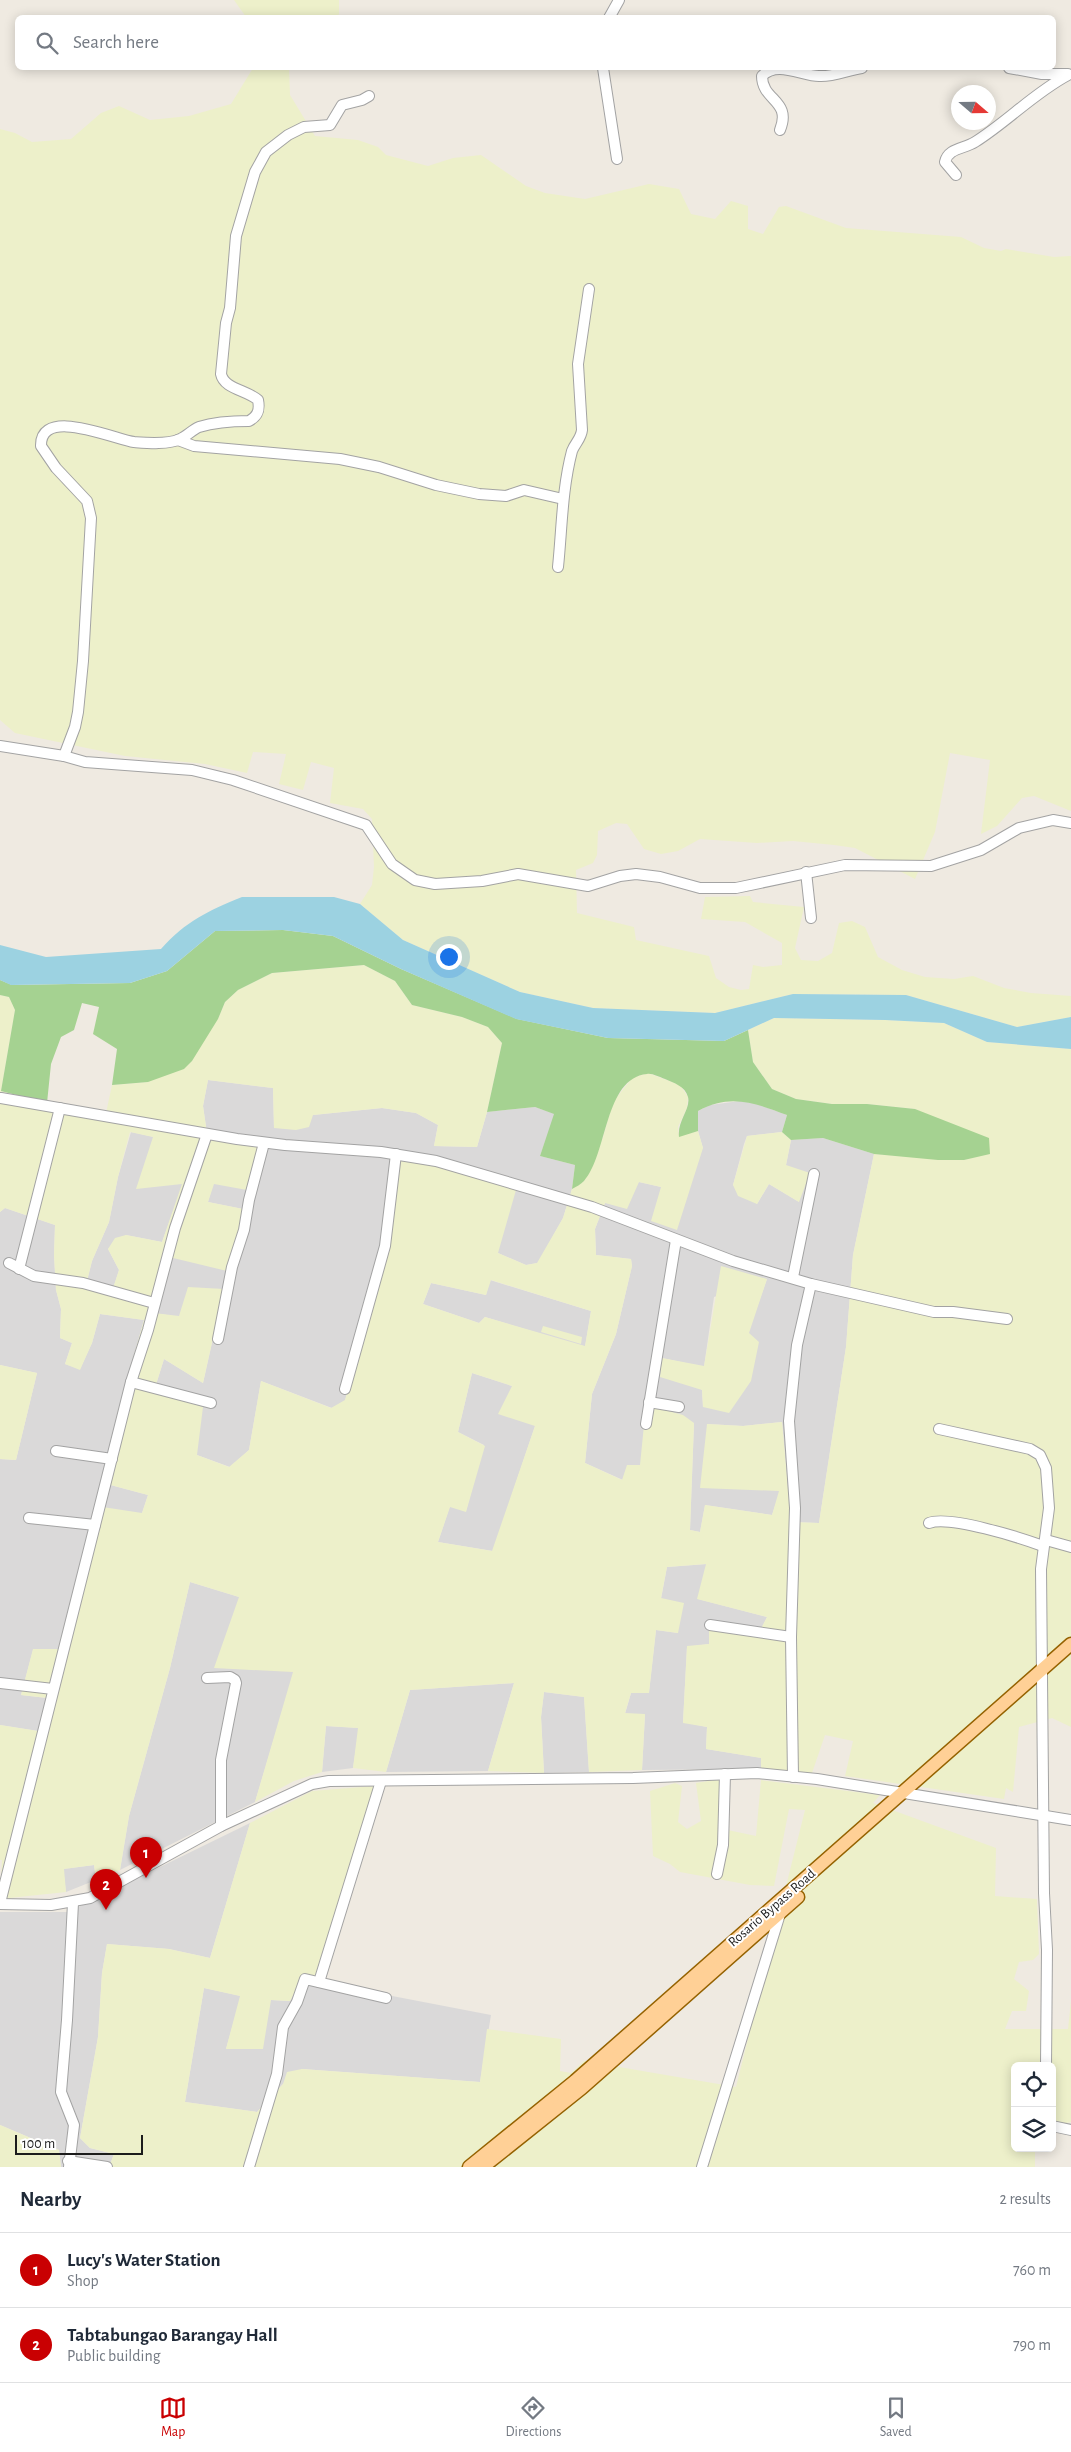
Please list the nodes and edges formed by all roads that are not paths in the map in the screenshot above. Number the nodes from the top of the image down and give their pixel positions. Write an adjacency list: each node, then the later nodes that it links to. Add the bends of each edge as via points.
1 (620, 0): 2 (street)
2 (611, 15)
3 (603, 70): 11 (street)
4 (785, 70): 6 (street, via 827,76)
5 (785, 70): 10 (street, via 762,76 763,84 784,113)
6 (853, 70)
7 (1020, 70): 8 (street)
8 (1069, 74): 12 (street, via 974,143 946,156 945,162)
9 (369, 96): 14 (street, via 342,105 330,125 304,127 288,135 270,147 261,160 236,236 220,374 226,384 248,392 258,400 258,414 249,420 213,423 197,428)
10 (780, 130)
11 (617, 159)
12 (956, 175)
13 (588, 289): 15 (street, via 578,364 582,430 573,449)
14 (178, 440): 15 (street, via 194,446 340,459 379,466 436,485 480,494 506,496 524,490); 18 (street, via 132,442 96,430 71,427 49,429 42,438 41,446 87,502 91,518 78,712)
15 (563, 499): 16 (street)
16 (558, 567)
17 (0, 746): 18 (street)
18 (64, 756): 20 (street, via 86,762 207,772 353,821 368,827 392,864 421,882 457,884 518,874 588,886 636,874 700,888 722,889 750,886)
19 (1071, 823): 20 (street, via 1053,820 1018,828 981,850 931,866 845,865)
20 (806, 872): 21 (street)
21 (811, 918)
22 (1, 1098): 23 (street)
23 (60, 1108): 24 (street); 30 (street)
24 (207, 1134): 25 (street); 33 (street)
25 (264, 1143): 26 (street); 35 (street, via 232,1267)
26 (396, 1154): 28 (street, via 460,1166 529,1187 620,1217); 37 (street, via 385,1246)
27 (814, 1174): 31 (street)
28 (676, 1240): 31 (street); 38 (street)
29 (9, 1263): 30 (street)
30 (19, 1269): 33 (street, via 34,1276 92,1286)
31 (793, 1278): 32 (street)
32 (811, 1284): 34 (street, via 934,1312); 51 (street, via 796,1345 789,1421 795,1508)
33 (154, 1303): 36 (street)
34 (1007, 1319)
35 (218, 1340)
36 (131, 1382): 39 (street); 44 (street)
37 (345, 1389)
38 (649, 1402): 40 (street); 41 (street)
39 (210, 1403)
40 (679, 1406)
41 (646, 1424)
42 (939, 1429): 48 (street, via 1030,1449 1040,1455 1046,1468 1049,1490)
43 (56, 1450): 44 (street)
44 (112, 1460): 47 (street)
45 (29, 1518): 47 (street)
46 (929, 1523): 48 (street, via 949,1521)
47 (95, 1525): 57 (street)
48 (1044, 1543): 49 (street); 54 (street, via 1041,1569)
49 (1071, 1547)
50 (710, 1625): 51 (street)
51 (791, 1637): 59 (street)
52 (1071, 1644): 54 (main road, Rosario Bypass Road)
53 (1071, 1654): 54 (main road, Rosario Bypass Road)
54 (1043, 1673): 61 (main road, Rosario Bypass Road); 62 (street)
55 (207, 1678): 64 (street, via 230,1677 236,1683 222,1760)
56 (0, 1683): 57 (street)
57 (52, 1689): 66 (street)
58 (725, 1774): 59 (street); 60 (street); 65 (street, via 723,1844)
59 (793, 1776): 61 (street)
60 (381, 1781): 64 (street, via 312,1784); 69 (street)
61 (909, 1793): 62 (street); 68 (main road, Rosario Bypass Road); 77 (main road, Rosario Bypass Road, via 575,2082)
62 (1043, 1815): 63 (street); 71 (street, via 1048,1960)
63 (1071, 1820)
64 (221, 1826): 67 (street, via 90,1898)
65 (717, 1874)
66 (0, 1903): 67 (street)
67 (74, 1903): 74 (street, via 61,2092 74,2124)
68 (780, 1913): 78 (main road, Rosario Bypass Road, via 582,2088); 79 (street)
69 (319, 1982): 70 (street); 76 (street, via 305,1979 297,2002 282,2027 277,2074)
70 (386, 1998)
71 (1046, 2062)
72 (1056, 2127): 73 (street)
73 (1071, 2130)
74 (69, 2164): 75 (street)
75 (107, 2167)
76 (249, 2167)
77 (469, 2167)
78 (483, 2167)
79 (702, 2167)

